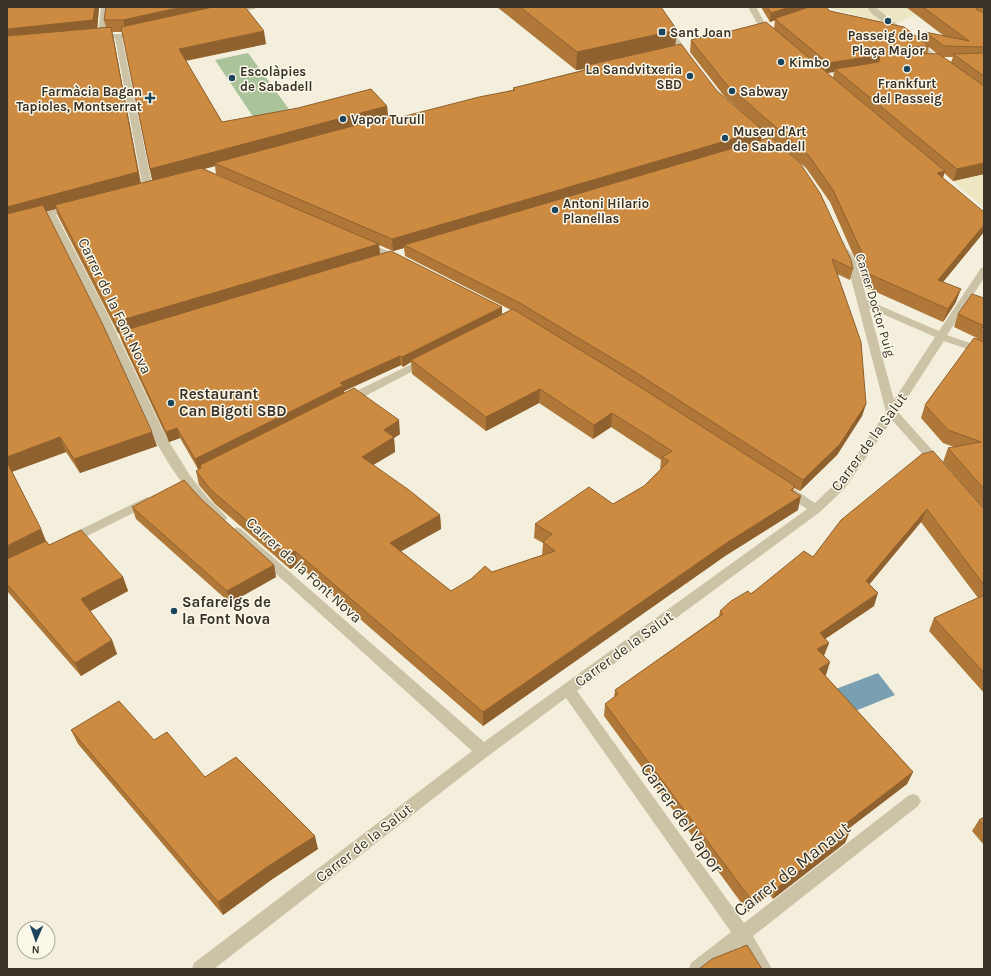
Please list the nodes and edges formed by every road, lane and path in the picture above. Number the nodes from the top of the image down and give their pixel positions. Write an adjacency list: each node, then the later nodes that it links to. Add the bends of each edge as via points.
1 (105, 7): 10 (street)
2 (257, 7): 6 (street)
3 (652, 7): 17 (street)
4 (752, 7): 13 (street, via 764,27)
5 (871, 7): 8 (street)
6 (226, 14)
7 (878, 23): 8 (street)
8 (892, 25): 14 (street)
9 (149, 31): 11 (street)
10 (101, 36): 11 (street); 12 (street)
11 (118, 36): 19 (street)
12 (85, 37)
13 (782, 43)
14 (937, 60): 15 (street); 16 (street); 18 (street)
15 (951, 60)
16 (923, 61)
17 (692, 62)
18 (949, 69)
19 (147, 189)
20 (81, 206): 21 (street)
21 (51, 214): 22 (street); 38 (street, Carrer de la Font Nova, via 117,338)
22 (7, 225)
23 (357, 240): 26 (street)
24 (842, 244): 30 (street, Carrer Doctor Puig, via 854,271)
25 (409, 252): 26 (street)
26 (394, 256): 27 (street); 28 (street)
27 (378, 261)
28 (408, 263)
29 (984, 270): 31 (street, Carrer de la Salut)
30 (863, 302): 31 (street); 35 (street, Carrer Doctor Puig)
31 (941, 336): 32 (street); 35 (street, Carrer de la Salut)
32 (984, 352)
33 (435, 356): 34 (street)
34 (335, 406)
35 (892, 412): 37 (street); 41 (street, Carrer de la Salut, via 841,485)
36 (201, 474): 38 (street)
37 (946, 474)
38 (183, 483): 44 (street, Carrer de la Font Nova)
39 (776, 483): 41 (street)
40 (159, 495): 42 (street)
41 (816, 509): 43 (street, Carrer de la Salut)
42 (55, 547)
43 (568, 690): 44 (street, Carrer de la Salut); 46 (street, Carrer del Vapor)
44 (483, 751): 47 (street, Carrer de la Salut)
45 (913, 801): 46 (street, Carrer de Manaut)
46 (742, 934): 48 (street, Carrer de Manaut); 49 (street, Carrer del Vapor)
47 (204, 968)
48 (697, 969)
49 (764, 969)

